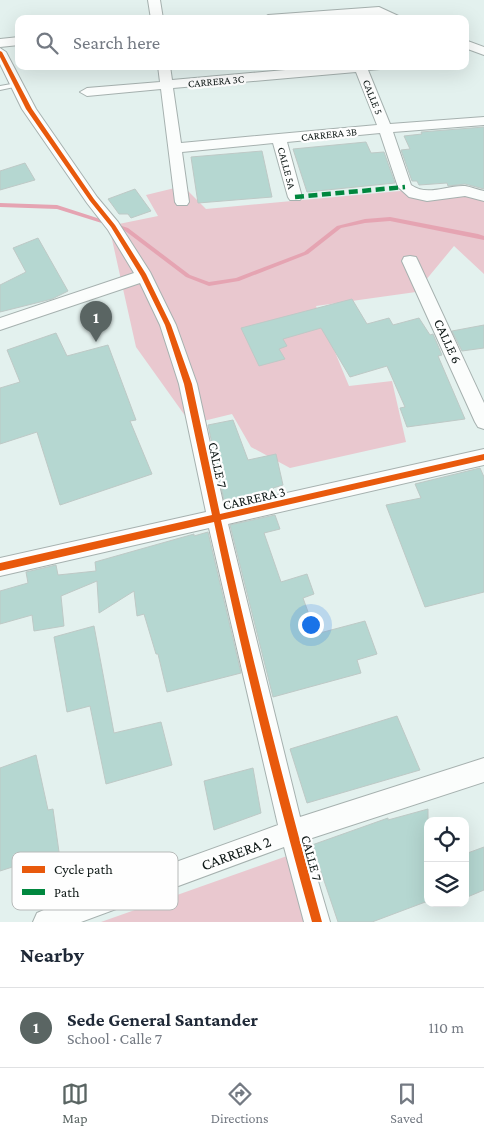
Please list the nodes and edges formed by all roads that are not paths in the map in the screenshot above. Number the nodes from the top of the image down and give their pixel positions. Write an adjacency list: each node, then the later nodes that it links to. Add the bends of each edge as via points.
1 (154, 0): 3 (street)
2 (338, 0): 4 (street)
3 (156, 15)
4 (346, 15): 5 (street, via 378,11)
5 (388, 15)
6 (15, 41): 7 (street)
7 (0, 43)
8 (469, 45): 9 (street)
9 (484, 51)
10 (0, 52): 16 (street, CALLE 7)
11 (484, 56): 12 (street)
12 (469, 58)
13 (165, 70): 17 (street)
14 (328, 70): 17 (street, CARRERA 3C)
15 (361, 70): 21 (street, CALLE 5)
16 (17, 85): 18 (lane); 28 (street, CALLE 7, via 29,109 113,226)
17 (167, 85): 19 (street, CARRERA 3C); 23 (street)
18 (0, 88)
19 (87, 92)
20 (484, 121): 21 (street, CARRERA 3B)
21 (386, 128): 22 (street, CARRERA 3B); 24 (street, via 405,187 414,194 427,196 465,191)
22 (279, 139): 23 (street, CARRERA 3B); 25 (street, CALLE 5A)
23 (174, 148): 26 (street)
24 (484, 196)
25 (295, 198)
26 (182, 202)
27 (410, 262): 30 (street, CALLE 6)
28 (144, 276): 29 (street); 32 (street, CALLE 7, via 168,326 188,384)
29 (0, 324)
30 (484, 422)
31 (484, 457): 32 (street, CARRERA 3)
32 (216, 519): 33 (street, CARRERA 3); 35 (street, CALLE 7)
33 (0, 567)
34 (484, 770): 35 (street, CARRERA 2)
35 (292, 832): 36 (street, CARRERA 2); 39 (street, CALLE 7)
36 (178, 874)
37 (79, 910): 38 (street, CARRERA 2)
38 (46, 922)
39 (317, 922)

